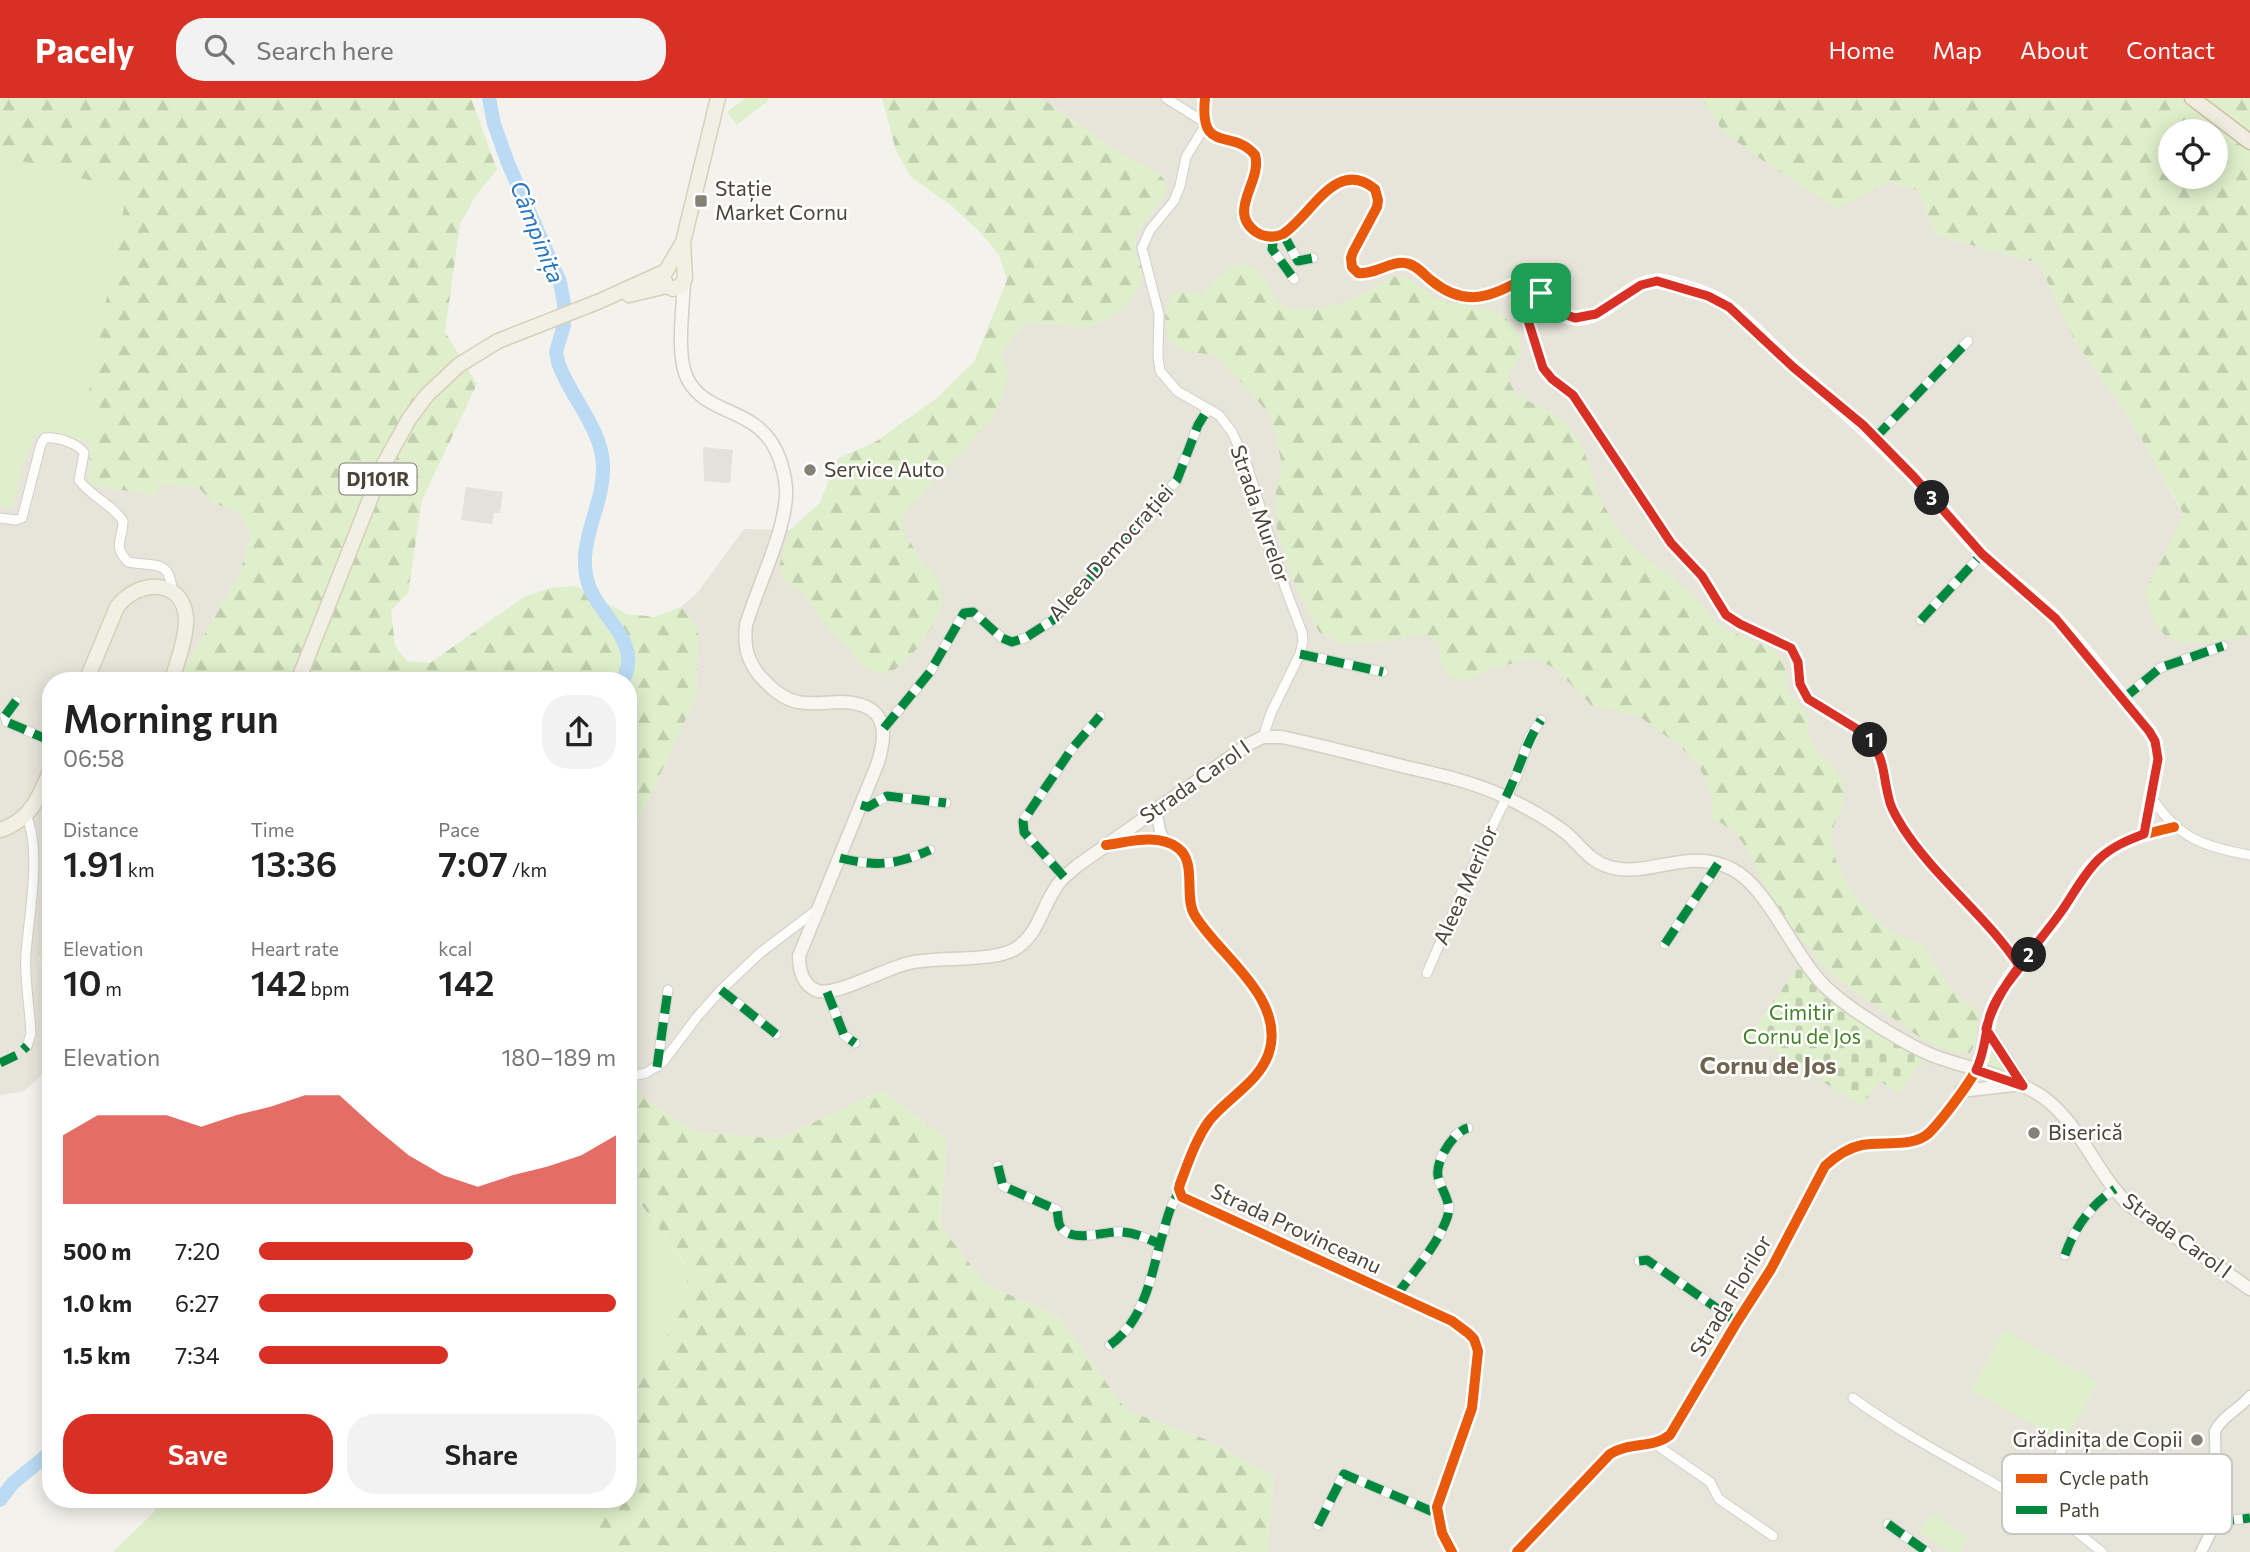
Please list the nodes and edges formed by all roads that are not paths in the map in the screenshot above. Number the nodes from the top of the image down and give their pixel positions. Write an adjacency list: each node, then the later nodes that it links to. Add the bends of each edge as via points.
1 (718, 98): 10 (main road)
2 (1166, 98): 6 (street)
3 (1205, 98): 6 (street)
4 (2192, 98): 8 (highway)
5 (2208, 98): 7 (highway)
6 (1205, 124): 9 (street, via 1213,135 1245,146 1255,155 1244,215 1259,233); 20 (street, Strada Murelor, via 1186,157 1174,201 1150,230 1142,248 1159,314 1160,371 1177,391)
7 (2250, 130)
8 (2250, 142)
9 (1278, 236): 11 (street, via 1298,261); 14 (street, via 1272,248); 16 (street, via 1335,184 1348,178 1362,179 1375,188 1378,200 1350,258 1354,271 1368,274 1401,263 1452,294 1474,298 1496,294 1526,278 1534,280)
10 (683, 242): 12 (main road); 13 (main road)
11 (1313, 258)
12 (667, 270): 13 (main road, via 677,268); 15 (main road, via 663,277); 17 (main road, DJ101R)
13 (684, 279): 15 (main road, DJ101R, via 677,289); 18 (main road)
14 (1294, 279)
15 (668, 287): 17 (main road, DJ101R); 18 (main road)
16 (1541, 293): 21 (street, via 1553,310 1575,318 1596,314 1648,281 1664,281 1719,300); 58 (street, via 1528,304 1526,314 1547,374 1573,395 1671,543 1702,576 1726,615 1791,648 1805,695 1868,738 1884,765 1889,800 1904,829)
17 (600, 301): 30 (main road, DJ101R, via 484,348 436,385 409,419 384,464)
18 (682, 311): 36 (main road, via 682,358 691,385 707,400 763,430 778,454 786,483 780,527 746,625 748,657 781,695 800,703 855,704 874,713)
19 (1968, 341): 21 (street)
20 (1209, 408): 27 (street, Strada Murelor, via 1227,422 1247,465 1302,632); 36 (street, Aleea Democrației, via 1167,492 1053,620 1012,642 973,612 964,613 930,672)
21 (1875, 438): 23 (street)
22 (0, 518): 24 (street, via 22,518 45,438 82,449 79,480 123,521 118,547 123,557 128,562 164,568 173,582)
23 (1982, 554): 25 (street); 32 (street, via 2056,619)
24 (172, 593): 28 (main road, via 147,586 123,598); 29 (main road, via 182,604 186,619)
25 (1921, 621)
26 (2223, 646): 32 (street, via 2160,668)
27 (1300, 654): 31 (street); 38 (street)
28 (90, 672)
29 (174, 672)
30 (302, 672)
31 (1383, 672)
32 (2123, 699): 41 (street, via 2149,731 2157,749)
33 (16, 701): 37 (street, via 5,716 7,722)
34 (1100, 716): 55 (street, via 1023,821 1024,832)
35 (1541, 720): 40 (street, Aleea Merilor)
36 (884, 728): 43 (main road, via 883,748)
37 (42, 737)
38 (1263, 737): 40 (main road, Strada Carol I, via 1282,737 1465,781); 44 (main road, Strada Carol I)
39 (42, 790): 45 (main road)
40 (1506, 797): 54 (main road, Strada Carol I, via 1550,822 1608,867 1627,869 1691,860); 59 (street, Aleea Merilor)
41 (2152, 798): 46 (street); 48 (street)
42 (946, 803): 43 (street, via 887,796 870,807)
43 (861, 805): 53 (main road)
44 (1156, 809): 49 (street, Strada Provinceanu); 50 (main road, Strada Carol I)
45 (26, 815): 47 (main road); 66 (street, via 33,842 26,952 31,1034)
46 (2174, 827): 48 (street); 52 (street, via 2207,846)
47 (0, 830)
48 (2144, 834): 58 (street, via 2110,850 2092,866)
49 (1165, 841): 50 (street); 75 (street, Strada Provinceanu, via 1185,858 1193,912 1257,993 1271,1038 1259,1072 1206,1125)
50 (1106, 845): 55 (main road, Strada Carol I)
51 (930, 850): 53 (street, via 883,864)
52 (2250, 855)
53 (840, 858): 56 (main road)
54 (1718, 864): 57 (street); 68 (main road, Strada Carol I, via 1749,882 1834,995 1916,1047)
55 (1064, 877): 62 (main road, Strada Carol I, via 1027,940 1013,950 908,963)
56 (819, 908): 61 (street, via 760,953); 62 (main road, via 802,946 799,966 808,984)
57 (1665, 944)
58 (2020, 967): 63 (street, via 1995,1002)
59 (1427, 973)
60 (668, 990): 67 (street)
61 (722, 990): 64 (street); 67 (street)
62 (827, 992): 65 (street, via 844,1035)
63 (1986, 1029): 68 (street); 70 (main road)
64 (776, 1034)
65 (855, 1043)
66 (27, 1046)
67 (657, 1067): 69 (street)
68 (1976, 1070): 70 (main road, Strada Carol I); 71 (street, Strada Florilor)
69 (637, 1076)
70 (2023, 1086): 71 (main road); 74 (main road, Strada Carol I, via 2065,1117)
71 (1961, 1091): 81 (street, Strada Florilor, via 1926,1136 1863,1144 1825,1166 1781,1252)
72 (1468, 1128): 80 (street, via 1453,1139 1438,1170 1450,1209 1447,1219)
73 (998, 1166): 76 (street, via 1003,1186 1057,1210 1063,1230 1084,1237 1124,1232)
74 (2115, 1189): 77 (street, via 2094,1204); 79 (main road, Strada Carol I, via 2146,1218)
75 (1180, 1193): 76 (street); 80 (street, Strada Provinceanu)
76 (1160, 1244): 82 (street, via 1139,1312)
77 (2065, 1255)
78 (1639, 1261): 81 (street, via 1647,1260)
79 (2250, 1289)
80 (1396, 1296): 88 (street, Strada Provinceanu, via 1460,1326 1474,1339 1478,1351 1472,1408 1440,1495)
81 (1737, 1322): 85 (street, Strada Florilor, via 1670,1436)
82 (1110, 1345)
83 (2250, 1396): 86 (street, via 2215,1431)
84 (1853, 1398): 87 (street)
85 (1655, 1444): 95 (street, via 1710,1482 1719,1499); 97 (street, via 1626,1446 1610,1454)
86 (2215, 1454)
87 (2002, 1488)
88 (1438, 1514): 92 (street, via 1344,1474); 96 (street)
89 (2250, 1518): 90 (street)
90 (2232, 1520)
91 (1888, 1524): 98 (street)
92 (1318, 1525)
93 (2080, 1534): 99 (street)
94 (2210, 1534): 100 (street)
95 (1773, 1536)
96 (1452, 1552)
97 (1517, 1552)
98 (1927, 1552)
99 (2102, 1552)
100 (2201, 1552)

